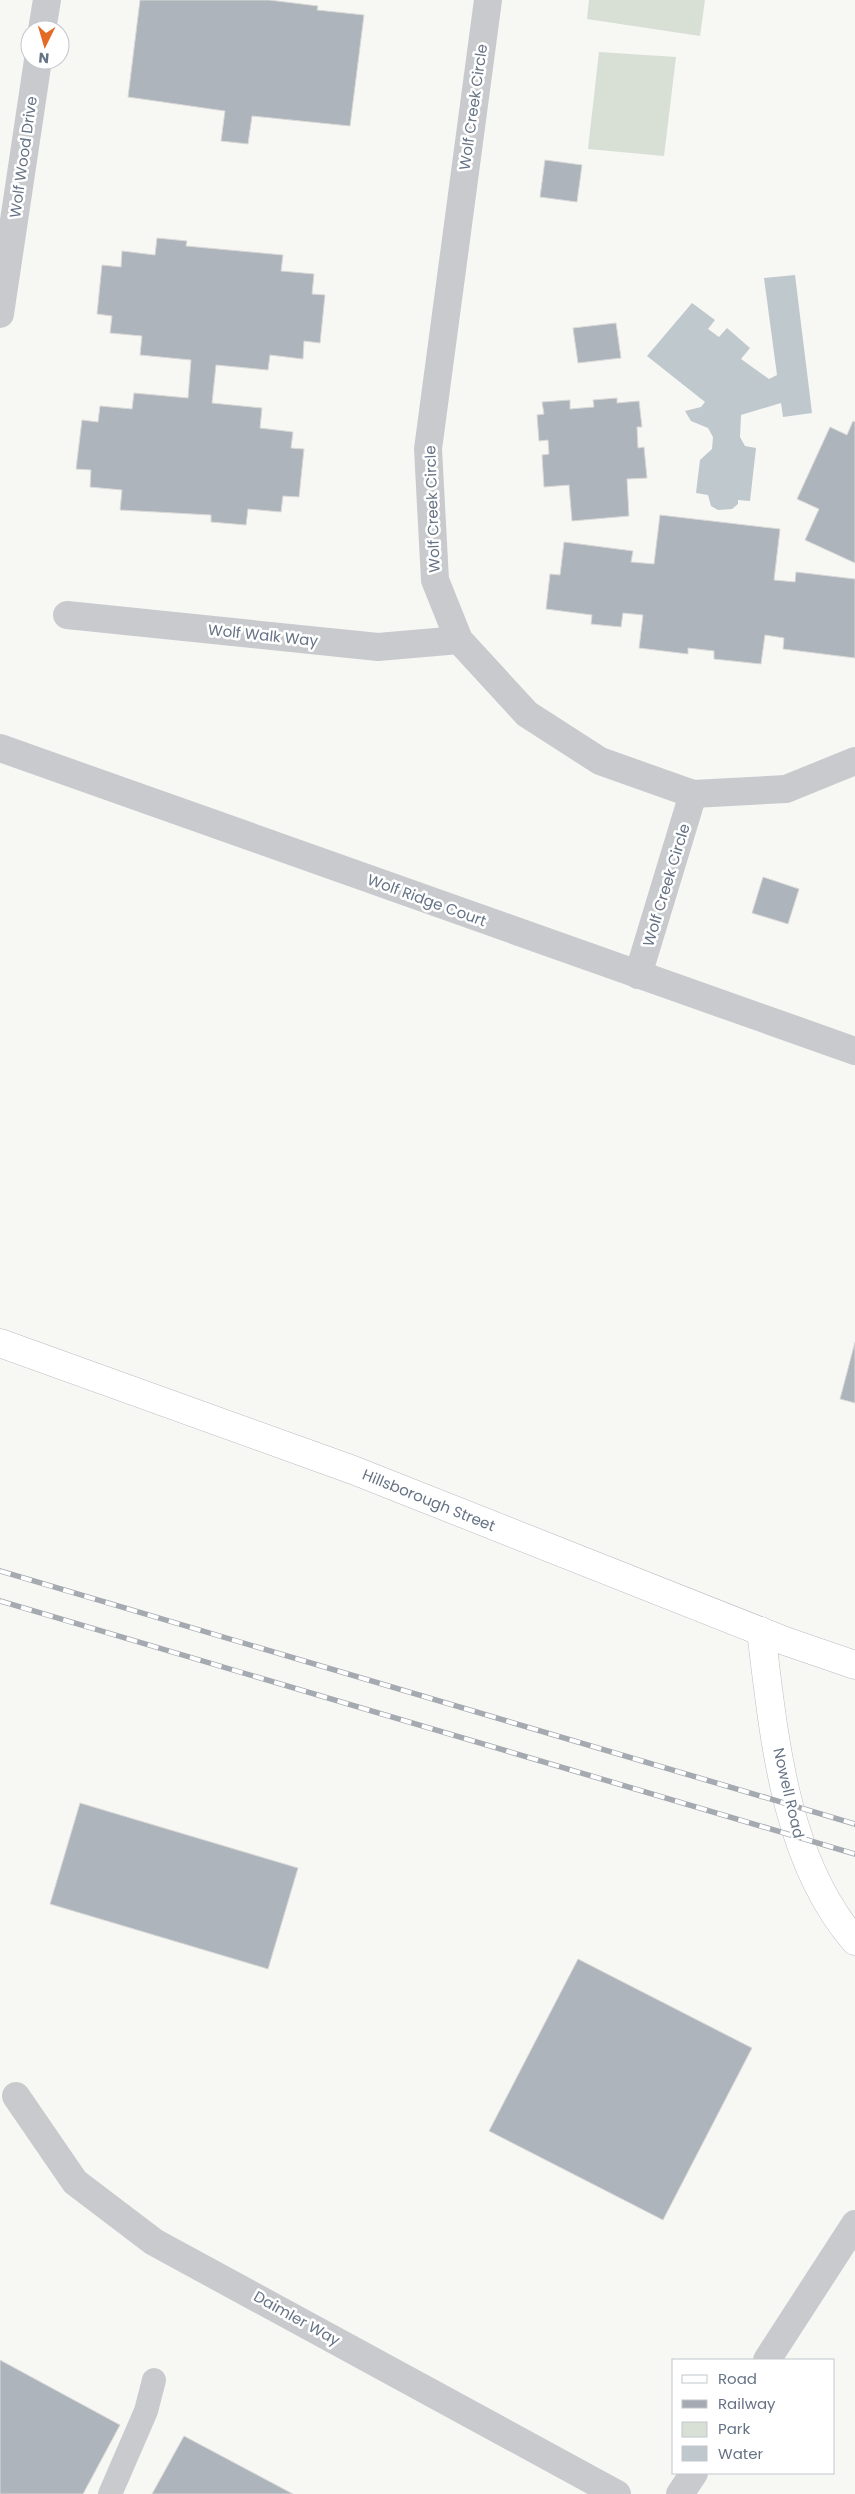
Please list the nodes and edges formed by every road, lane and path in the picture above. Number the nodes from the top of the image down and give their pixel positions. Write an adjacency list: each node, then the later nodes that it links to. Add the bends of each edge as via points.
1 (47, 0): 3 (street)
2 (488, 0): 7 (street, Wolf Creek Circle, via 428,449 435,580)
3 (44, 20)
4 (37, 70): 5 (street, Wolf Wood Drive)
5 (0, 314)
6 (67, 615): 7 (street, Wolf Walk Way, via 378,647)
7 (459, 640): 10 (street, Wolf Creek Circle, via 527,714 600,761)
8 (0, 748): 11 (street, Wolf Ridge Court)
9 (855, 761): 10 (street, Wolf Creek Circle, via 786,789)
10 (693, 794): 11 (street, Wolf Creek Circle)
11 (638, 975): 12 (street, Wolf Ridge Court)
12 (855, 1051)
13 (0, 1343): 14 (main road, Hillsborough Street, via 353,1470)
14 (761, 1631): 15 (main road, Hillsborough Street); 16 (main road, Nowell Road, via 772,1718 798,1837 828,1906)
15 (855, 1665)
16 (855, 1941)
17 (16, 2096): 23 (street, Daimler Way, via 74,2182 154,2242)
18 (855, 2224): 19 (street)
19 (768, 2359)
20 (154, 2380): 22 (lane, via 146,2411)
21 (693, 2474): 24 (street)
22 (110, 2494)
23 (617, 2494)
24 (680, 2494)

